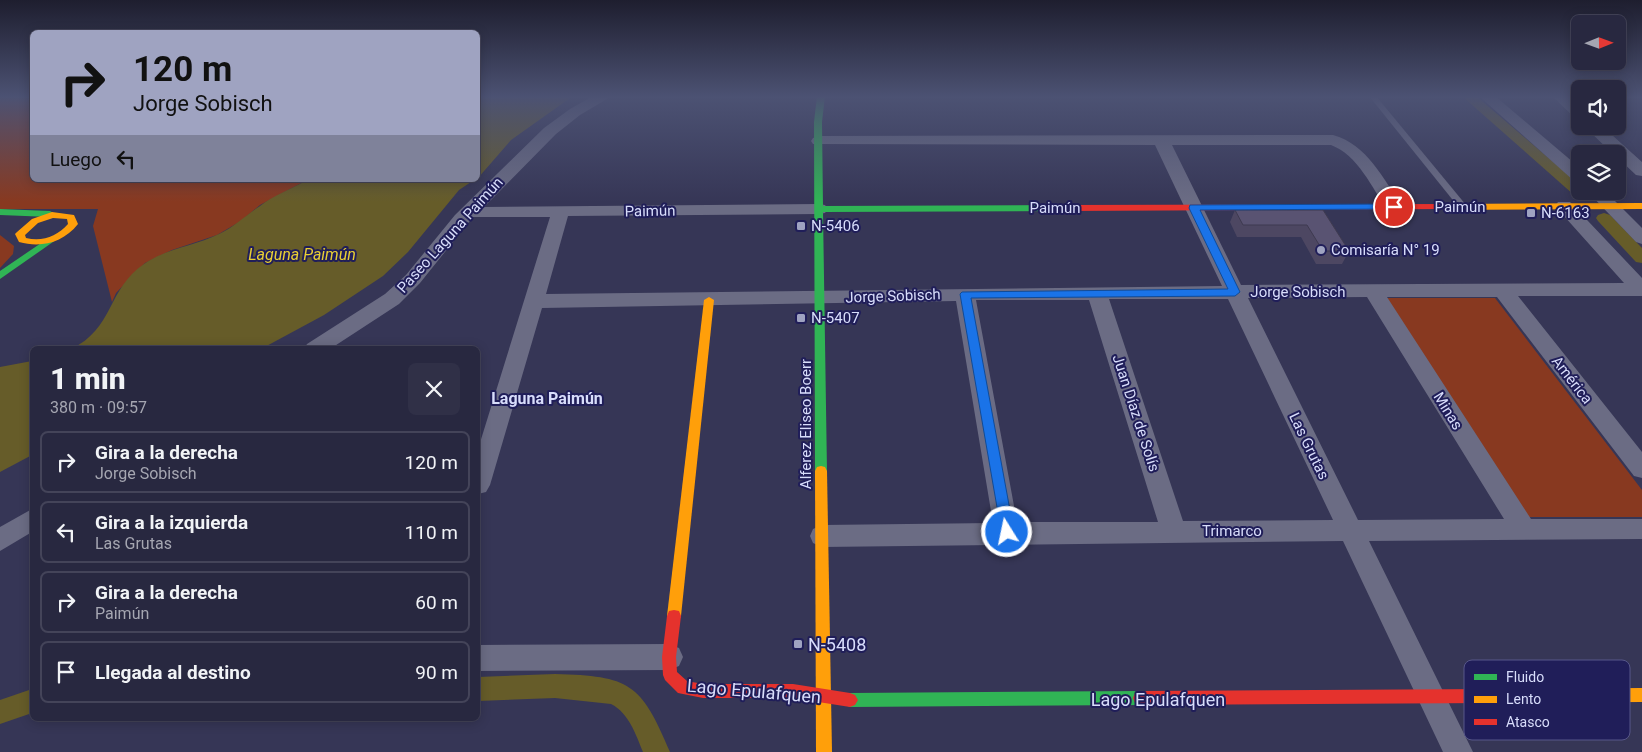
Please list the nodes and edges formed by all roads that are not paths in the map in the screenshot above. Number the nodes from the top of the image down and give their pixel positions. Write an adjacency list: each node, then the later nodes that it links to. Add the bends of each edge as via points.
1 (550, 131): 19 (street, Paseo Laguna Paimún)
2 (819, 131): 7 (street, Alferez Eliseo Boerr)
3 (1401, 131): 11 (lane)
4 (1527, 131): 8 (street)
5 (1602, 135): 9 (street)
6 (1161, 140): 7 (street); 15 (street, via 1340,141 1353,150); 16 (street, Las Grutas)
7 (819, 141): 17 (street, Alferez Eliseo Boerr)
8 (1571, 169)
9 (1642, 171)
10 (1605, 200): 13 (street)
11 (1463, 206): 12 (street, Paimún); 15 (street, Paimún)
12 (1564, 206): 13 (street, Paimún); 28 (street)
13 (1611, 206): 14 (street, Paimún); 23 (street)
14 (1642, 206)
15 (1394, 207): 16 (street, Paimún)
16 (1194, 208): 17 (street, Paimún); 30 (street, Las Grutas)
17 (819, 209): 20 (street, Paimún); 34 (street, Alferez Eliseo Boerr)
18 (0, 212): 21 (street)
19 (468, 212): 20 (street, Paimún); 37 (street, Paseo Laguna Paimún, via 400,292)
20 (561, 212): 36 (street)
21 (59, 214): 24 (street, via 35,221 23,229); 25 (street, via 71,217 73,224 65,233)
22 (6, 232): 24 (street)
23 (1642, 238)
24 (22, 240): 25 (street, via 35,243); 26 (street, via 18,259)
25 (50, 240): 26 (street)
26 (10, 268): 27 (street)
27 (0, 276)
28 (1642, 289): 29 (street, Jorge Sobisch)
29 (1502, 290): 31 (street, Jorge Sobisch); 38 (street, América)
30 (1235, 292): 31 (street, Jorge Sobisch); 32 (street, Jorge Sobisch); 43 (street, Las Grutas)
31 (1373, 292): 42 (street, Minas)
32 (1097, 293): 33 (street, Jorge Sobisch); 45 (street, Juan Díaz de Solís)
33 (965, 294): 34 (street, Jorge Sobisch); 44 (street)
34 (820, 298): 35 (street, Jorge Sobisch); 46 (street, Alferez Eliseo Boerr)
35 (709, 300): 36 (street, Jorge Sobisch); 48 (street)
36 (534, 301): 39 (street)
37 (319, 346)
38 (1642, 469)
39 (480, 478)
40 (30, 520): 47 (street)
41 (1642, 529): 42 (street, Trimarco)
42 (1524, 530): 43 (street, Trimarco)
43 (1351, 531): 45 (street, Trimarco); 51 (street, Las Grutas)
44 (1007, 532): 45 (street, Trimarco); 46 (street, Trimarco)
45 (1174, 532)
46 (822, 536): 50 (street, Alferez Eliseo Boerr)
47 (0, 540)
48 (669, 657): 49 (street); 50 (street, Lago Epulafquen, via 670,675 683,688 793,691)
49 (480, 658)
50 (823, 696): 51 (street, Lago Epulafquen, via 862,700); 53 (street, Alferez Eliseo Boerr)
51 (1431, 697): 52 (street, Lago Epulafquen); 54 (street, Las Grutas)
52 (1464, 697)
53 (824, 752)
54 (1458, 752)

